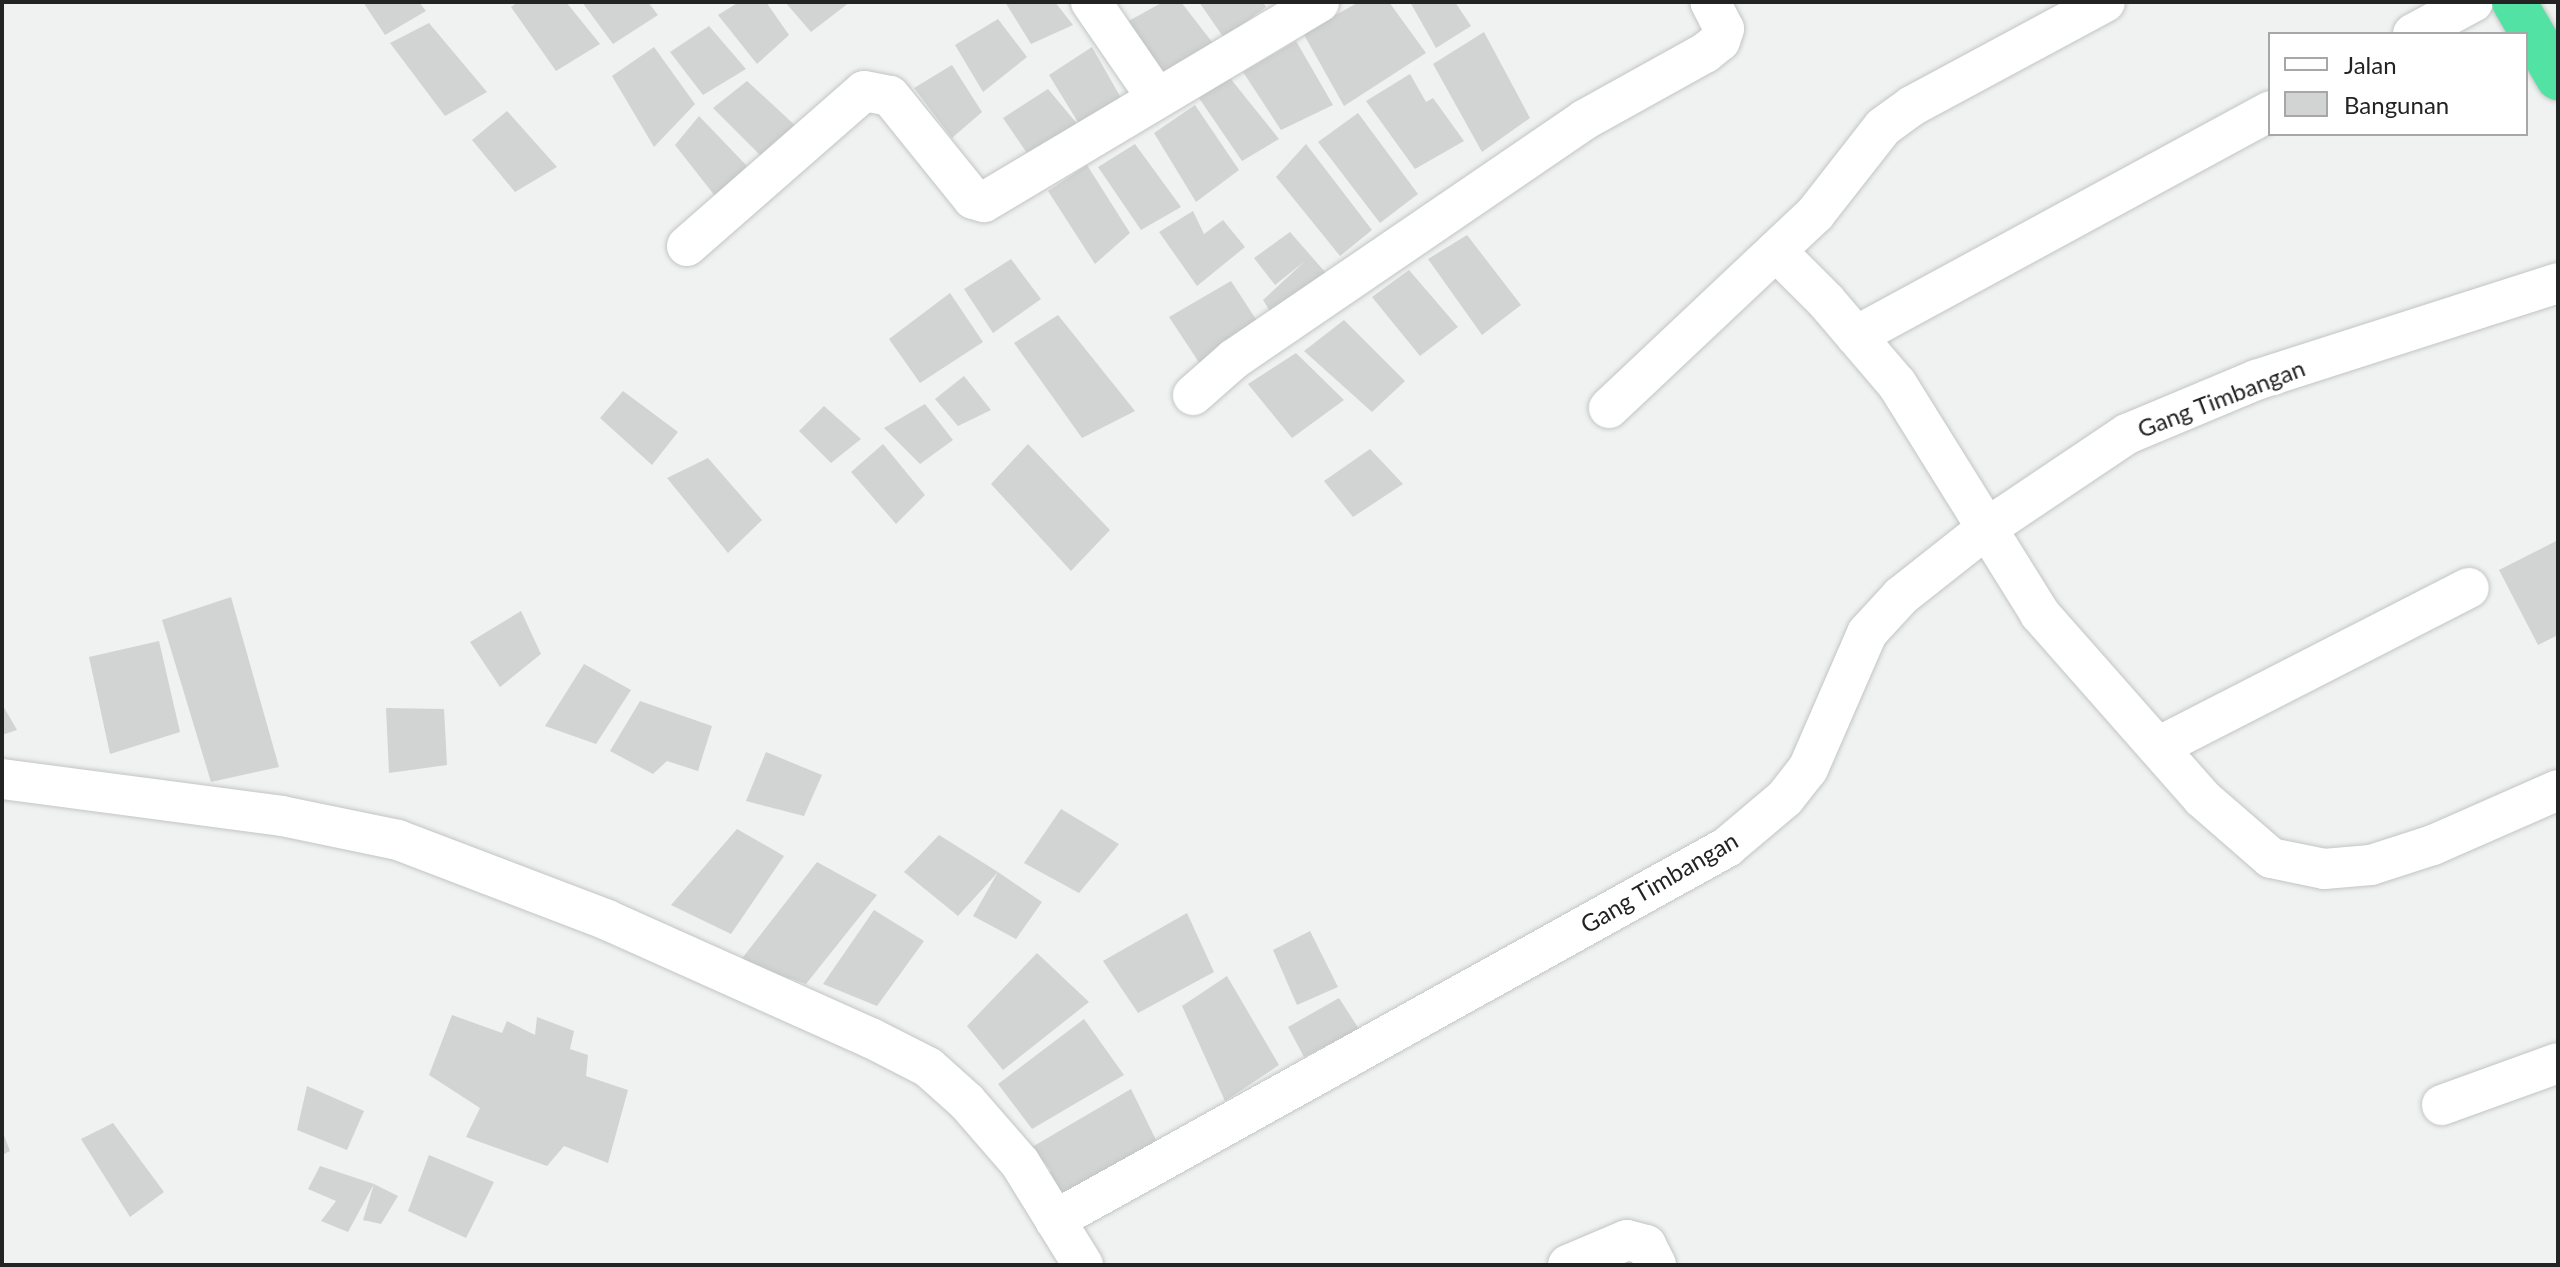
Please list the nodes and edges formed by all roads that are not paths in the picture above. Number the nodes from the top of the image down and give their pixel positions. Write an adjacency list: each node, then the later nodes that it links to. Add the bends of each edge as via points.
1 (1091, 2): 9 (street)
2 (1319, 2): 9 (street)
3 (1711, 2): 15 (street, via 1724,29 1720,41 1705,53 1584,120 1234,359)
4 (2105, 2): 12 (street, via 1912,106 1883,127 1815,214)
5 (2473, 2): 7 (street)
6 (2514, 2): 8 (highway)
7 (2417, 32)
8 (2558, 78)
9 (1157, 98): 11 (street, via 984,202 973,199 890,96 864,91)
10 (2268, 112): 14 (street)
11 (687, 246)
12 (1776, 251): 14 (street); 16 (street)
13 (2558, 283): 17 (street, Gang Timbangan, via 2256,380 2171,413 2127,434)
14 (1856, 336): 17 (street, via 1897,384)
15 (1193, 395)
16 (1609, 408)
17 (1987, 528): 19 (street, via 2040,614); 24 (street, Gang Timbangan, via 1901,596 1867,633 1808,769 1785,798 1727,847)
18 (2469, 588): 19 (street)
19 (2158, 747): 21 (street, via 2242,838 2271,858 2324,869 2371,865 2433,845)
20 (2, 779): 24 (street, via 282,816 398,840 607,920 928,1067 1020,1163)
21 (2558, 790)
22 (2558, 1063): 23 (street)
23 (2442, 1105)
24 (1055, 1220): 25 (street)
25 (1083, 1265)
26 (1568, 1265): 27 (street, via 1627,1240 1646,1245)
27 (1656, 1265)

